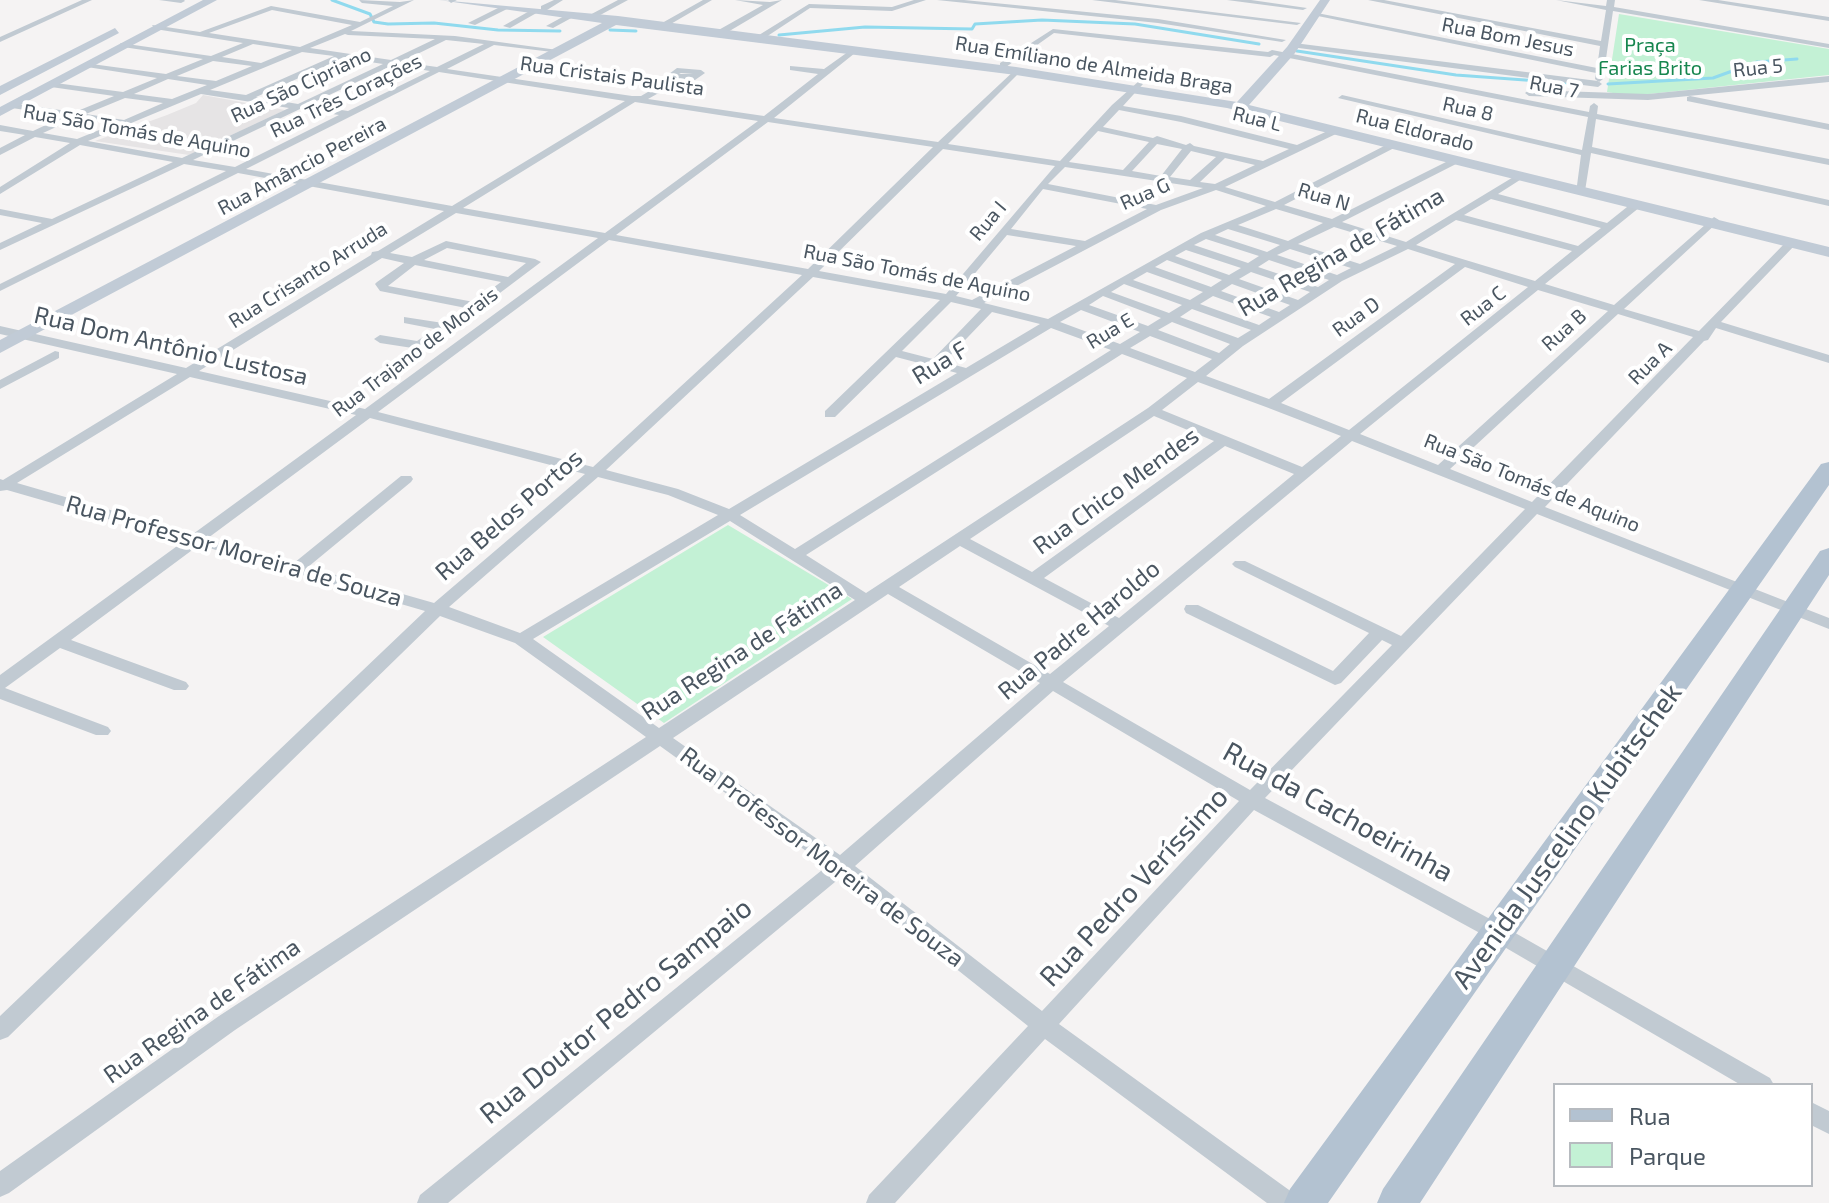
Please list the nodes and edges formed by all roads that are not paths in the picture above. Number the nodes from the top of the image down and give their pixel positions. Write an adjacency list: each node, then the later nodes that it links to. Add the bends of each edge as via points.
1 (88, 0): 54 (street)
2 (410, 0): 27 (street)
3 (444, 0): 4 (street, Rua Emíliano de Almeida Braga)
4 (452, 0): 29 (street, Rua Emíliano de Almeida Braga)
5 (477, 0): 31 (street, Rua Emíliano de Almeida Braga)
6 (559, 0): 31 (street)
7 (624, 0): 36 (street)
8 (708, 0): 42 (street)
9 (739, 0): 22 (street)
10 (922, 0): 51 (street, via 903,8 792,15)
11 (941, 0): 33 (street)
12 (1096, 0): 23 (street)
13 (1197, 0): 32 (street)
14 (1231, 0): 21 (street)
15 (1315, 0): 43 (street)
16 (1325, 0): 34 (street)
17 (1372, 0): 57 (street)
18 (1560, 0): 25 (street)
19 (1703, 0): 39 (street)
20 (362, 1): 27 (street)
21 (1252, 1): 30 (street); 37 (street)
22 (774, 2): 49 (street)
23 (1130, 2): 32 (street)
24 (206, 3): 26 (street)
25 (1610, 4): 57 (street); 60 (street)
26 (174, 5): 46 (street); 91 (street)
27 (400, 5): 40 (street)
28 (1078, 5): 33 (street)
29 (505, 8): 31 (street, Rua Emíliano de Almeida Braga); 41 (street)
30 (1303, 8)
31 (540, 10): 35 (street, Rua Emíliano de Almeida Braga); 36 (street, Rua Emíliano de Almeida Braga); 44 (street)
32 (1187, 10): 37 (street)
33 (1059, 12): 61 (street, via 1158,21)
34 (1317, 15): 47 (street, Rua Bom Jesus); 61 (street)
35 (571, 16): 36 (street, Rua Emíliano de Almeida Braga); 45 (street)
36 (592, 16): 38 (street, Rua Emíliano de Almeida Braga)
37 (1239, 17): 43 (street)
38 (617, 19): 42 (street, Rua Emíliano de Almeida Braga); 49 (street, Rua Emíliano de Almeida Braga); 64 (street, Rua Amâncio Pereira)
39 (1829, 19)
40 (364, 23): 48 (street); 50 (street, via 271,8)
41 (472, 23)
42 (666, 23): 49 (street, Rua Emíliano de Almeida Braga)
43 (1297, 23): 61 (street)
44 (507, 26)
45 (550, 26)
46 (155, 27): 50 (street, Rua Cristais Paulista); 58 (street)
47 (1391, 29): 52 (street); 78 (street, Rua Bom Jesus)
48 (339, 32): 53 (street); 62 (street)
49 (720, 32): 51 (street, Rua Emíliano de Almeida Braga); 65 (street, Rua Emíliano de Almeida Braga)
50 (200, 33): 55 (street, Rua Cristais Paulista)
51 (763, 35): 74 (street, Rua Emíliano de Almeida Braga)
52 (1382, 37)
53 (444, 38): 56 (street); 71 (street, Rua São Cipriano)
54 (0, 40)
55 (254, 41): 62 (street, Rua Cristais Paulista); 63 (street)
56 (494, 42): 64 (street); 77 (street, Rua Três Corações)
57 (1603, 44): 78 (street)
58 (123, 45): 70 (street); 72 (street)
59 (1374, 46): 67 (street)
60 (1829, 46)
61 (1288, 47): 66 (street); 67 (street); 90 (street, Rua 7); 101 (street)
62 (300, 48): 68 (street, Rua Cristais Paulista); 69 (street)
63 (233, 50): 69 (street); 70 (street)
64 (561, 51): 83 (street, Rua Amâncio Pereira)
65 (852, 51): 74 (street, Rua Emíliano de Almeida Braga); 79 (street, Rua Trajano de Morais)
66 (1271, 53): 74 (street, Rua Belos Portos, via 1053,31); 101 (street)
67 (1365, 54): 87 (street)
68 (346, 55): 71 (street, Rua Cristais Paulista); 96 (street)
69 (278, 57): 73 (street)
70 (212, 59): 73 (street); 75 (street)
71 (393, 62): 77 (street, Rua Cristais Paulista); 102 (street, Rua São Cipriano)
72 (87, 65): 81 (street); 85 (street)
73 (259, 65): 80 (street)
74 (1010, 66): 89 (street, Rua Emíliano de Almeida Braga); 120 (street, Rua Belos Portos)
75 (189, 68): 80 (street); 81 (street)
76 (793, 68): 79 (street)
77 (441, 69): 83 (street, Rua Cristais Paulista); 107 (street, Rua Três Corações)
78 (1600, 71): 87 (street)
79 (824, 72): 109 (street, Rua Trajano de Morais)
80 (239, 74): 86 (street)
81 (167, 76): 86 (street); 88 (street)
82 (678, 78): 97 (street, Rua Crisanto Arruda)
83 (511, 79): 97 (street, Rua Cristais Paulista); 137 (street, Rua Amâncio Pereira)
84 (1829, 79): 95 (street, Rua 5)
85 (51, 84): 93 (street); 104 (street)
86 (217, 84): 92 (street)
87 (1598, 84): 94 (street)
88 (147, 85): 92 (street); 93 (street)
89 (1136, 86): 101 (street, Rua Emíliano de Almeida Braga); 103 (street, Rua I)
90 (1451, 86): 94 (street, Rua 5); 106 (street, Rua 7)
91 (0, 91)
92 (198, 91): 96 (street); 99 (street)
93 (124, 95): 99 (street); 100 (street)
94 (1595, 95): 95 (street, Rua 5); 106 (street)
95 (1673, 95): 112 (street)
96 (247, 98): 102 (street)
97 (640, 98): 109 (street, Rua Cristais Paulista); 147 (street, Rua Crisanto Arruda)
98 (1342, 98): 125 (street, Rua 8)
99 (172, 102): 105 (street)
100 (102, 105): 105 (street); 108 (street)
101 (1238, 105): 115 (street, Rua Eldorado)
102 (296, 106): 107 (street); 127 (street, Rua São Cipriano)
103 (1115, 107): 114 (street, Rua I); 123 (street, Rua L)
104 (6, 108): 108 (street)
105 (147, 113): 110 (street)
106 (1593, 113): 125 (street); 130 (street, Rua 7)
107 (347, 114): 132 (street, Rua Três Corações)
108 (77, 115): 110 (street); 111 (street)
109 (769, 117): 120 (street, Rua Cristais Paulista); 157 (street, Rua Trajano de Morais)
110 (124, 123): 116 (street)
111 (51, 125): 116 (street); 117 (street)
112 (1829, 127)
113 (0, 128): 117 (street, Rua São Tomás de Aquino)
114 (1095, 128): 118 (street); 129 (street, Rua I)
115 (1335, 131): 121 (street, Rua Eldorado); 123 (street, Rua G)
116 (99, 133): 119 (street)
117 (31, 134): 119 (street, Rua São Tomás de Aquino); 124 (street)
118 (1157, 139): 122 (street); 133 (street)
119 (78, 142): 127 (street, Rua São Tomás de Aquino); 141 (street)
120 (942, 142): 129 (street, Rua Cristais Paulista); 174 (street, Rua Belos Portos)
121 (1393, 145): 128 (street, Rua Eldorado); 144 (street, Rua F)
122 (1190, 146): 126 (street); 135 (street)
123 (1296, 148): 131 (street, Rua G)
124 (0, 152)
125 (1588, 152): 140 (street); 143 (street, Rua 8)
126 (1224, 154): 131 (street); 136 (street)
127 (183, 161): 132 (street, Rua São Tomás de Aquino); 150 (street, Rua São Cipriano)
128 (1455, 161): 134 (street, Rua Eldorado); 152 (street, Rua E)
129 (1065, 162): 133 (street, Rua N); 138 (street, Rua I)
130 (1829, 162)
131 (1264, 164): 139 (street, Rua G)
132 (236, 170): 137 (street, Rua São Tomás de Aquino); 180 (street, Rua Três Corações)
133 (1126, 172): 135 (street, Rua N)
134 (1520, 176): 140 (street, Rua Eldorado); 142 (street, Rua Regina de Fátima)
135 (1164, 178): 136 (street, Rua N)
136 (1193, 183): 139 (street, Rua N)
137 (311, 184): 147 (street, Rua São Tomás de Aquino); 200 (street, Rua Amâncio Pereira)
138 (1041, 186): 146 (street); 155 (street, Rua I)
139 (1216, 187): 144 (street, Rua N); 146 (street, Rua G)
140 (1578, 189): 145 (street, Rua Eldorado); 151 (street, Rua Eldorado)
141 (0, 191)
142 (1489, 195): 149 (street, Rua Regina de Fátima); 154 (street)
143 (1829, 203)
144 (1278, 204): 152 (street, Rua N); 153 (street, Rua F)
145 (1636, 205): 151 (street, Rua Eldorado); 154 (street, Rua C)
146 (1157, 208): 159 (street, Rua G)
147 (449, 209): 157 (street, Rua São Tomás de Aquino); 166 (street, Rua Crisanto Arruda)
148 (0, 212): 150 (street)
149 (1455, 216): 161 (street, Rua Regina de Fátima); 164 (street)
150 (53, 222): 163 (street, Rua São Cipriano)
151 (1713, 222): 158 (street, Rua Eldorado); 165 (street, Rua Eldorado); 190 (street, Rua B)
152 (1339, 223): 160 (street, Rua E); 161 (street, Rua N)
153 (1227, 225): 156 (street, Rua F); 160 (street)
154 (1608, 227): 164 (street, Rua C)
155 (1004, 231): 159 (street); 184 (street, Rua I)
156 (1205, 235): 162 (street, Rua F); 167 (street)
157 (605, 237): 174 (street, Rua São Tomás de Aquino); 217 (street, Rua Trajano de Morais)
158 (1791, 243): 165 (street, Rua Eldorado); 195 (street, Rua A)
159 (1087, 245): 187 (street, Rua G)
160 (1288, 245): 167 (street, Rua E); 172 (street)
161 (1408, 245): 170 (street, Rua N); 172 (street, Rua Regina de Fátima)
162 (1186, 246): 168 (street, Rua F); 171 (street)
163 (0, 247)
164 (1580, 250): 179 (street, Rua C)
165 (1829, 250)
166 (376, 254): 169 (street); 211 (street, Rua Crisanto Arruda)
167 (1269, 255): 171 (street, Rua E); 176 (street)
168 (1168, 257): 173 (street, Rua F); 175 (street)
169 (413, 261): 178 (street); 178 (street, via 455,244 535,262); 189 (street, via 381,287)
170 (1463, 263): 179 (street, Rua N); 215 (street, Rua D)
171 (1250, 267): 175 (street, Rua E); 181 (street)
172 (1358, 267): 176 (street, Rua Regina de Fátima)
173 (1147, 268): 177 (street, Rua F); 183 (street)
174 (811, 273): 184 (street, Rua São Tomás de Aquino); 223 (street, Rua Belos Portos)
175 (1231, 279): 183 (street, Rua E); 186 (street)
176 (1338, 279): 181 (street, Rua Regina de Fátima)
177 (1123, 280): 182 (street, Rua F); 185 (street)
178 (510, 281): 189 (street)
179 (1539, 285): 190 (street, Rua N); 219 (street, Rua C)
180 (0, 288)
181 (1319, 291): 186 (street, Rua Regina de Fátima)
182 (1102, 292): 188 (street, Rua F); 192 (street)
183 (1212, 292): 185 (street, Rua E); 191 (street)
184 (949, 298): 187 (street, Rua São Tomás de Aquino); 206 (street, Rua I)
185 (1191, 304): 192 (street, Rua E); 197 (street)
186 (1299, 304): 191 (street, Rua Regina de Fátima)
187 (983, 305): 194 (street, Rua São Tomás de Aquino); 210 (street, Rua G)
188 (1079, 305): 194 (street, Rua F); 199 (street)
189 (476, 306): 196 (street)
190 (1617, 310): 201 (street, Rua N); 222 (street, Rua B)
191 (1280, 316): 197 (street, Rua Regina de Fátima)
192 (1170, 317): 199 (street, Rua E); 203 (street)
193 (408, 320): 196 (street)
194 (1050, 323): 205 (street, Rua São Tomás de Aquino); 212 (street, Rua F)
195 (1716, 324): 201 (street, Rua A); 209 (street)
196 (446, 327): 202 (street, via 419,345)
197 (1260, 329): 203 (street, Rua Regina de Fátima)
198 (0, 330): 200 (street, Rua Dom Antônio Lustosa)
199 (1149, 331): 205 (street, Rua E); 208 (street)
200 (23, 335): 204 (street, Rua Amâncio Pereira); 211 (street, Rua Dom Antônio Lustosa)
201 (1704, 337): 227 (street, Rua A)
202 (380, 339)
203 (1239, 343): 208 (street, Rua Regina de Fátima)
204 (0, 347)
205 (1121, 347): 213 (street, Rua São Tomás de Aquino); 231 (street, Rua E)
206 (892, 352): 210 (street); 218 (street, Rua I)
207 (55, 355): 214 (street)
208 (1219, 357): 213 (street, Rua Regina de Fátima)
209 (1829, 359)
210 (936, 363): 212 (street)
211 (186, 372): 217 (street, Rua Dom Antônio Lustosa); 226 (street, Rua Crisanto Arruda)
212 (968, 372): 228 (street, Rua F)
213 (1198, 376): 215 (street, Rua São Tomás de Aquino); 216 (street, Rua Regina de Fátima)
214 (0, 385)
215 (1271, 404): 219 (street, Rua São Tomás de Aquino)
216 (1153, 411): 220 (street); 229 (street, Rua Regina de Fátima)
217 (366, 413): 223 (street, Rua Dom Antônio Lustosa); 230 (street, Rua Trajano de Morais)
218 (830, 414)
219 (1352, 436): 222 (street, Rua São Tomás de Aquino); 224 (street, Rua Padre Haroldo)
220 (1224, 440): 224 (street); 235 (street, Rua Chico Mendes)
221 (1829, 469): 237 (main road, Avenida Juscelino Kubitschek)
222 (1441, 470): 227 (street, Rua São Tomás de Aquino)
223 (597, 471): 228 (street, Rua Dom Antônio Lustosa, via 696,499); 239 (street, Rua Belos Portos)
224 (1304, 473): 243 (street, Rua Padre Haroldo)
225 (406, 479): 234 (street)
226 (2, 485): 230 (street, Rua Professor Moreira de Souza)
227 (1535, 509): 237 (street, Rua São Tomás de Aquino); 247 (street, Rua Pedro Veríssimo)
228 (729, 514): 231 (street, Rua Dom Antônio Lustosa); 245 (street, Rua F)
229 (958, 539): 235 (street); 236 (street, Rua Regina de Fátima)
230 (193, 540): 234 (street, Rua Professor Moreira de Souza); 246 (street, Rua Trajano de Morais)
231 (796, 555): 238 (street, Rua Dom Antônio Lustosa)
232 (1829, 556): 241 (main road)
233 (1240, 564): 244 (street)
234 (296, 569): 239 (street, Rua Professor Moreira de Souza)
235 (1034, 578): 243 (street)
236 (888, 587): 238 (street, Rua Regina de Fátima); 248 (street, Rua da Cachoeirinha)
237 (1744, 591): 241 (street, Rua São Tomás de Aquino); 256 (main road, Avenida Juscelino Kubitschek)
238 (868, 601): 253 (street, Rua Regina de Fátima)
239 (437, 609): 245 (street, Rua Professor Moreira de Souza); 259 (street, Rua Belos Portos)
240 (1192, 609): 244 (street, via 1335,679)
241 (1794, 610): 242 (street, Rua São Tomás de Aquino); 257 (main road)
242 (1829, 624)
243 (1122, 626): 248 (street, Rua Padre Haroldo)
244 (1380, 632): 247 (street)
245 (521, 639): 253 (street, Rua Professor Moreira de Souza)
246 (57, 641): 249 (street, Rua Trajano de Morais); 250 (street)
247 (1403, 643): 254 (street, Rua Pedro Veríssimo)
248 (1051, 683): 254 (street, Rua da Cachoeirinha); 255 (street, Rua Padre Haroldo)
249 (0, 684)
250 (180, 686)
251 (0, 693): 252 (street)
252 (102, 731)
253 (658, 735): 255 (street, Rua Professor Moreira de Souza); 261 (street, Rua Regina de Fátima, via 227,1023)
254 (1252, 800): 256 (street, Rua da Cachoeirinha); 258 (street, Rua Pedro Veríssimo)
255 (841, 866): 258 (street, Rua Professor Moreira de Souza); 262 (street, Rua Doutor Pedro Sampaio)
256 (1496, 932): 257 (street, Rua da Cachoeirinha); 265 (main road, Avenida Juscelino Kubitschek)
257 (1554, 967): 260 (street, Rua da Cachoeirinha); 266 (main road)
258 (1043, 1025): 263 (street, Rua Pedro Veríssimo); 264 (street, Rua Professor Moreira de Souza)
259 (0, 1030)
260 (1758, 1083)
261 (0, 1185)
262 (429, 1203)
263 (878, 1203)
264 (1287, 1203)
265 (1304, 1203)
266 (1397, 1203)

